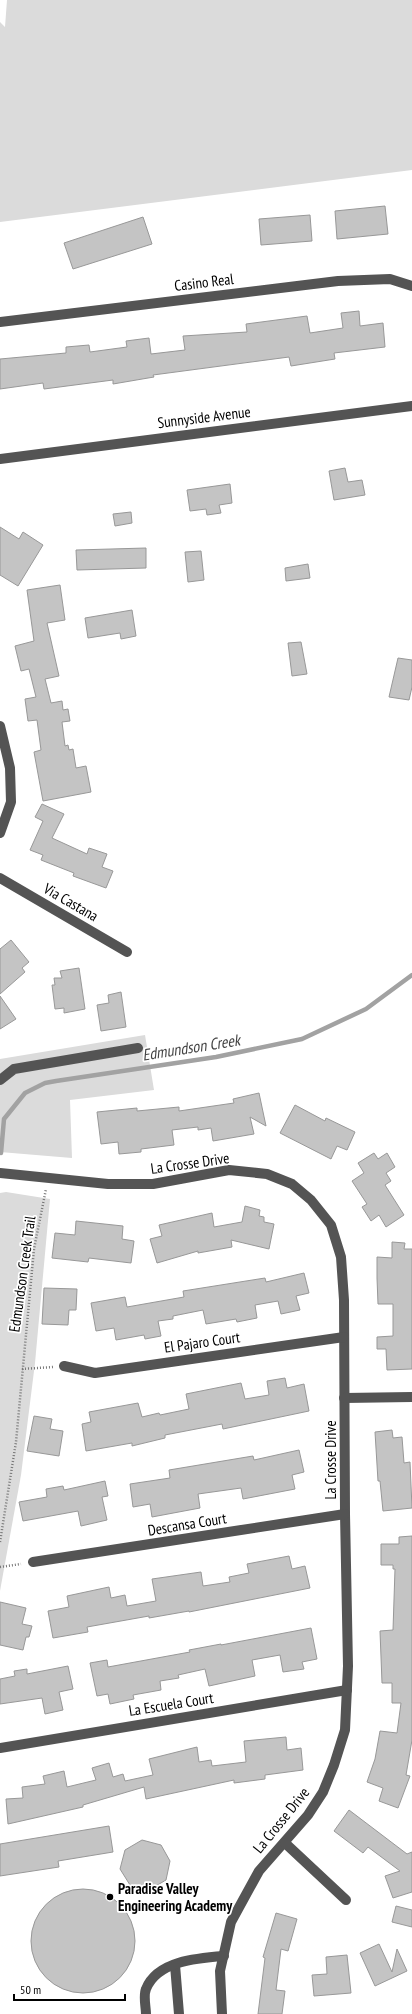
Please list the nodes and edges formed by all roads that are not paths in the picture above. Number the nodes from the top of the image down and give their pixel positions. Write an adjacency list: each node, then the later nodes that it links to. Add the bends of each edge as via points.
1 (412, 286): 2 (street, Casino Real, via 390,279 338,281)
2 (0, 322)
3 (412, 406): 4 (street, Sunnyside Avenue)
4 (0, 459)
5 (0, 726): 6 (street, via 10,768 10,802)
6 (0, 833)
7 (0, 878): 8 (street, Via Castana)
8 (127, 952)
9 (138, 1048): 10 (street, via 14,1069)
10 (0, 1080)
11 (0, 1173): 12 (street, La Crosse Drive, via 108,1184 154,1184 229,1170 267,1174 292,1184 311,1200 331,1225 341,1257)
12 (344, 1337): 13 (street, El Pajaro Court, via 95,1373); 15 (street, La Crosse Drive)
13 (64, 1366)
14 (412, 1396): 15 (street)
15 (344, 1398): 16 (street, La Crosse Drive)
16 (345, 1514): 17 (street, Descansa Court); 18 (street, La Crosse Drive)
17 (33, 1562)
18 (347, 1690): 19 (street, La Escuela Court); 20 (street, La Crosse Drive, via 345,1730 334,1765 323,1792)
19 (0, 1748)
20 (285, 1843): 21 (street); 22 (street, La Crosse Drive, via 258,1871 234,1915)
21 (346, 1900)
22 (224, 1956): 23 (street); 26 (street, La Crosse Drive, via 220,1971)
23 (175, 1964): 24 (street, via 157,1972 145,1990); 25 (street)
24 (146, 2014)
25 (179, 2014)
26 (222, 2014)

